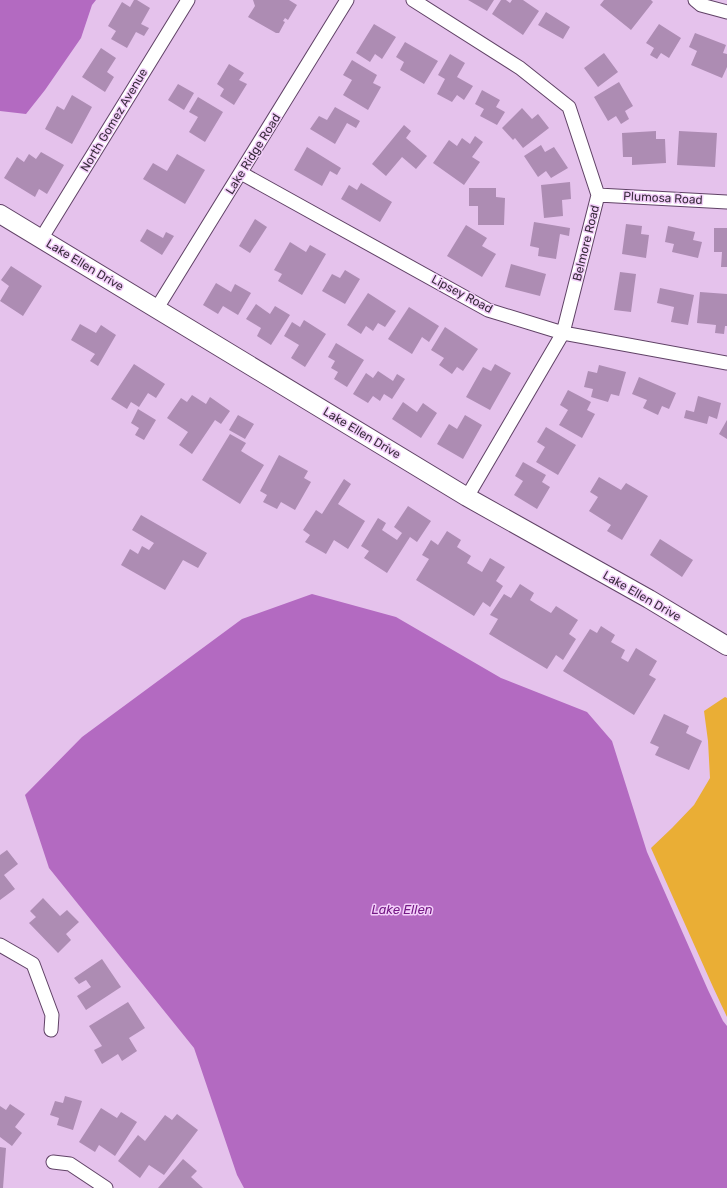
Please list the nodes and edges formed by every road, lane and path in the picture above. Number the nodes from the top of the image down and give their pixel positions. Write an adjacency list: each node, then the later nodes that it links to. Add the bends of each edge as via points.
1 (188, 0): 10 (street, North Gomez Avenue)
2 (347, 0): 6 (street, Lake Ridge Road)
3 (413, 0): 7 (street, Belmore Road, via 520,68 570,107)
4 (695, 0): 5 (street, via 702,5)
5 (727, 12)
6 (241, 173): 11 (street, Lake Ridge Road); 12 (street, Lipsey Road, via 488,310)
7 (598, 196): 8 (street, Plumosa Road); 12 (street, Belmore Road)
8 (727, 202)
9 (0, 214): 10 (street, Lake Ellen Drive)
10 (41, 239): 11 (street, Lake Ellen Drive)
11 (157, 308): 14 (street, Lake Ellen Drive)
12 (563, 333): 13 (street, Lipsey Road); 14 (street, Belmore Road)
13 (727, 363)
14 (466, 497): 15 (street, Lake Ellen Drive, via 649,599)
15 (727, 646)
16 (0, 945): 17 (street, via 33,964 52,1015)
17 (51, 1030)
18 (53, 1162): 19 (street, via 70,1164)
19 (106, 1188)

